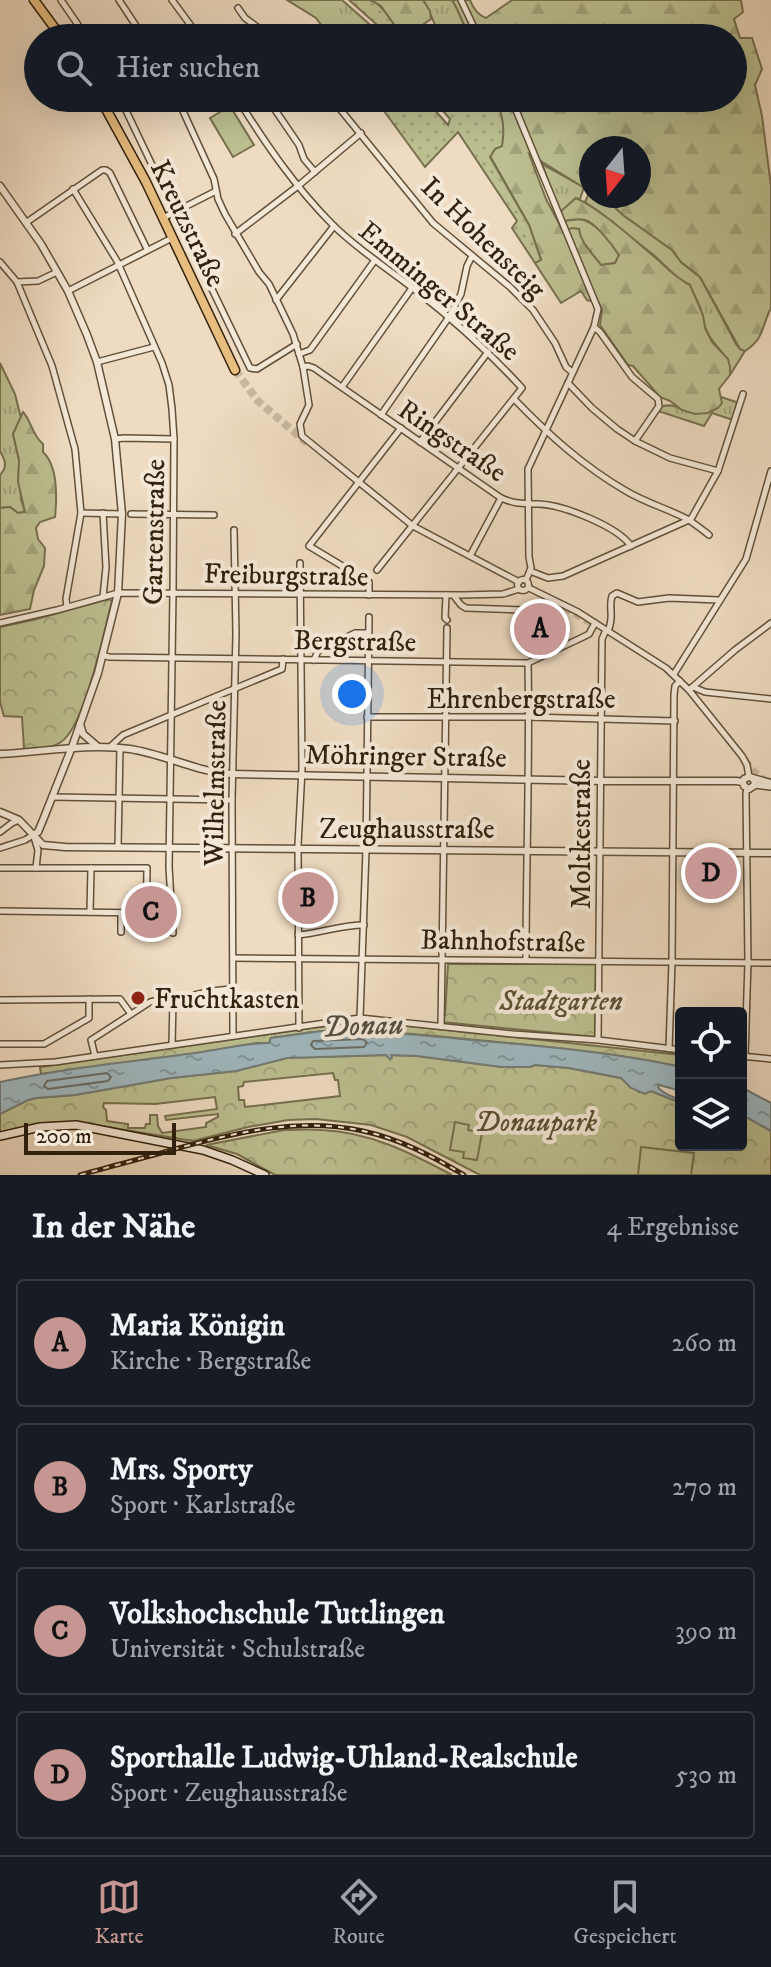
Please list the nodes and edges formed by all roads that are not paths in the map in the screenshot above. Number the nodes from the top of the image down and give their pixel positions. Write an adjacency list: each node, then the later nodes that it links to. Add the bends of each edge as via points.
1 (34, 0): 7 (main road)
2 (61, 0): 8 (street)
3 (119, 0): 9 (street)
4 (172, 0): 10 (street)
5 (461, 0): 12 (street)
6 (238, 8): 11 (street)
7 (52, 24)
8 (77, 24)
9 (135, 24)
10 (189, 24)
11 (253, 24)
12 (472, 24)
13 (108, 112): 27 (main road, Kreuzstraße)
14 (127, 112): 26 (street)
15 (183, 112): 25 (street)
16 (246, 112): 23 (street, Emminger Straße)
17 (277, 112): 21 (street)
18 (343, 112): 20 (street, In Hohensteig)
19 (517, 112): 44 (street, via 596,303)
20 (361, 133): 21 (street); 34 (street, In Hohensteig, via 433,223)
21 (315, 172): 23 (street)
22 (0, 186): 28 (street)
23 (298, 186): 29 (street, Emminger Straße); 31 (street)
24 (73, 189): 28 (street); 33 (street, via 102,170 109,171); 37 (street, Gartenstraße)
25 (216, 191): 26 (street); 31 (street)
26 (175, 213): 27 (street)
27 (163, 218): 32 (main road, Kreuzstraße)
28 (27, 222): 38 (street)
29 (334, 226): 35 (street, Emminger Straße); 42 (street)
30 (184, 231): 45 (street, via 250,368 257,369)
31 (235, 234): 42 (street)
32 (173, 237): 33 (street); 51 (main road, Kreuzstraße)
33 (147, 249): 37 (street)
34 (472, 256): 43 (street); 52 (street, In Hohensteig, via 533,310)
35 (375, 260): 40 (street, Emminger Straße); 48 (street, via 310,350)
36 (0, 262): 39 (street)
37 (118, 265): 41 (street); 46 (street, Gartenstraße)
38 (57, 272): 39 (street, via 38,281); 41 (street)
39 (17, 282): 70 (street, via 54,372 75,449)
40 (412, 288): 43 (street, Emminger Straße); 54 (street)
41 (68, 291): 49 (street)
42 (276, 300): 45 (street)
43 (449, 317): 47 (street, Emminger Straße); 57 (street)
44 (594, 327): 52 (street); 62 (street, via 632,377 658,399 659,406)
45 (297, 344): 48 (street)
46 (154, 347): 49 (street); 61 (street, Gartenstraße, via 169,385)
47 (488, 352): 56 (street, Emminger Straße, via 522,388); 63 (street)
48 (299, 354): 50 (street)
49 (97, 362): 60 (street)
50 (303, 367): 54 (street, Ringstraße, via 314,368); 67 (street, via 309,409 300,434)
51 (235, 370)
52 (572, 372): 53 (street)
53 (568, 383): 59 (street); 62 (street)
54 (342, 387): 57 (street, Ringstraße)
55 (743, 394): 65 (street)
56 (515, 400): 59 (street, Emminger Straße); 64 (street)
57 (381, 415): 58 (street, Ringstraße)
58 (401, 428): 63 (street, Ringstraße); 67 (street)
59 (546, 431): 69 (street, via 528,469); 76 (street, Emminger Straße, via 609,481)
60 (115, 439): 61 (street); 72 (street)
61 (174, 439): 74 (street, Gartenstraße)
62 (635, 441): 65 (street, via 670,458)
63 (420, 442): 64 (street, Ringstraße)
64 (459, 469): 68 (street, Ringstraße); 77 (street)
65 (718, 471): 76 (street)
66 (771, 471): 93 (street, via 746,559)
67 (360, 483): 77 (street); 90 (street, via 309,546 369,582)
68 (501, 498): 69 (street, Ringstraße); 81 (street)
69 (529, 505): 80 (street, Ringstraße, via 556,507 589,519); 84 (street)
70 (81, 513): 71 (street); 94 (street)
71 (103, 513): 72 (street); 92 (street)
72 (122, 514): 73 (street); 87 (street)
73 (131, 514): 74 (street)
74 (173, 515): 75 (street); 86 (street, Gartenstraße)
75 (214, 515)
76 (688, 520): 79 (street, Emminger Straße); 80 (street)
77 (413, 526): 81 (street); 83 (street)
78 (234, 530): 88 (street, Wilhelmstraße)
79 (709, 535)
80 (631, 546): 84 (street, via 557,578)
81 (470, 556): 85 (street)
82 (300, 563): 89 (street)
83 (377, 570)
84 (530, 571): 85 (street)
85 (522, 584): 91 (street, Freiburgstraße, via 503,594); 99 (street)
86 (173, 592): 87 (street, Freiburgstraße); 88 (street, Freiburgstraße); 105 (street, Gartenstraße)
87 (118, 593): 92 (street, Freiburgstraße); 104 (street)
88 (236, 593): 89 (street, Freiburgstraße); 106 (street, Wilhelmstraße)
89 (300, 595): 90 (street, Freiburgstraße); 108 (street)
90 (369, 595): 91 (street, Freiburgstraße)
91 (449, 595): 95 (street, Freiburgstraße, via 466,608); 97 (street)
92 (103, 597): 94 (street, Freiburgstraße)
93 (720, 600): 102 (street, Moltkestraße, via 638,602 617,593 612,596); 113 (street)
94 (67, 607): 98 (street, Freiburgstraße)
95 (524, 610)
96 (369, 617): 103 (street)
97 (447, 620)
98 (0, 623)
99 (595, 623): 102 (street); 112 (street, Bergstraße, via 589,634)
100 (771, 623): 116 (street)
101 (447, 628): 111 (street)
102 (607, 630): 113 (street); 122 (street, Moltkestraße, via 602,639)
103 (368, 633): 109 (street, via 355,633 318,651); 110 (street)
104 (102, 655): 105 (street, Bergstraße); 124 (street)
105 (171, 658): 106 (street, Bergstraße); 118 (street, Gartenstraße)
106 (236, 658): 107 (street, Bergstraße); 115 (street, Wilhelmstraße)
107 (283, 659): 108 (street, Bergstraße); 115 (street, via 282,669)
108 (302, 660): 109 (street, Bergstraße); 134 (street)
109 (314, 660): 110 (street, Bergstraße)
110 (367, 661): 111 (street, Bergstraße); 119 (street)
111 (446, 661): 112 (street, Bergstraße); 120 (street)
112 (528, 663): 121 (street)
113 (674, 674): 114 (street)
114 (680, 681): 116 (street); 123 (street)
115 (235, 688): 118 (street); 133 (street, Wilhelmstraße)
116 (691, 688): 117 (street); 140 (street, via 742,756)
117 (771, 699)
118 (171, 715): 125 (street); 132 (street, Gartenstraße)
119 (367, 717): 120 (street, Ehrenbergstraße); 135 (street)
120 (444, 717): 121 (street, Ehrenbergstraße); 136 (street)
121 (529, 717): 122 (street, Ehrenbergstraße); 137 (street)
122 (601, 718): 123 (street, Ehrenbergstraße); 138 (street, Moltkestraße)
123 (675, 721): 139 (street)
124 (80, 723): 126 (street, via 83,734); 127 (street)
125 (123, 735): 128 (street); 130 (street)
126 (97, 746): 127 (street, Möhringer Straße); 128 (street, Möhringer Straße)
127 (72, 747): 131 (street, Möhringer Straße); 142 (street)
128 (110, 747): 129 (street, Möhringer Straße)
129 (120, 748): 130 (street, Möhringer Straße); 143 (street)
130 (130, 749): 132 (street, Möhringer Straße)
131 (0, 754)
132 (171, 758): 133 (street, Möhringer Straße); 144 (street, Gartenstraße)
133 (232, 774): 134 (street, Möhringer Straße); 145 (street, Wilhelmstraße)
134 (301, 776): 135 (street, Möhringer Straße); 154 (street)
135 (367, 777): 136 (street, Möhringer Straße); 155 (street)
136 (444, 778): 137 (street, Möhringer Straße); 156 (street)
137 (529, 780): 138 (street, Möhringer Straße); 157 (street)
138 (600, 781): 139 (street, Möhringer Straße); 158 (street, Moltkestraße)
139 (674, 782): 140 (street, Möhringer Straße); 159 (street)
140 (750, 782): 141 (street, Möhringer Straße); 160 (street)
141 (771, 785)
142 (52, 797): 143 (street); 149 (street)
143 (119, 799): 144 (street); 150 (street)
144 (171, 799): 145 (street); 152 (street, Gartenstraße)
145 (232, 800): 153 (street, Wilhelmstraße)
146 (0, 812): 147 (street)
147 (19, 820): 148 (street); 149 (street)
148 (0, 832)
149 (33, 836): 150 (street, Zeughausstraße, via 43,845); 151 (street); 163 (street)
150 (118, 847): 152 (street, Zeughausstraße)
151 (0, 848)
152 (169, 848): 153 (street, Zeughausstraße); 166 (street, Gartenstraße)
153 (232, 849): 154 (street, Zeughausstraße); 178 (street, Wilhelmstraße)
154 (298, 850): 155 (street, Zeughausstraße); 176 (street)
155 (366, 850): 156 (street, Zeughausstraße); 173 (street)
156 (444, 851): 157 (street, Zeughausstraße); 181 (street)
157 (526, 851): 158 (street, Zeughausstraße); 182 (street)
158 (600, 853): 159 (street, Zeughausstraße); 183 (street, Moltkestraße)
159 (672, 853): 160 (street, Zeughausstraße); 184 (street)
160 (747, 853): 161 (street, Zeughausstraße); 185 (street)
161 (771, 853)
162 (0, 868): 163 (street)
163 (36, 868): 164 (street)
164 (91, 868): 165 (street, via 147,868); 168 (street)
165 (147, 899): 166 (street); 170 (street)
166 (170, 900): 172 (street, Gartenstraße)
167 (0, 911): 168 (street)
168 (90, 912): 169 (street)
169 (121, 913): 170 (street); 174 (street)
170 (146, 913): 171 (street)
171 (146, 923): 172 (street); 177 (street)
172 (171, 924): 175 (street, Gartenstraße)
173 (364, 925): 176 (street); 180 (street)
174 (121, 932)
175 (173, 933)
176 (298, 935): 179 (street)
177 (146, 937)
178 (234, 958): 179 (street, Bahnhofstraße); 187 (street, Wilhelmstraße)
179 (298, 959): 180 (street, Bahnhofstraße); 195 (street)
180 (363, 959): 181 (street, Bahnhofstraße); 193 (street)
181 (443, 959): 182 (street, Bahnhofstraße); 194 (street)
182 (526, 960): 183 (street, Bahnhofstraße)
183 (599, 961): 184 (street, Bahnhofstraße); 197 (street, Moltkestraße)
184 (672, 962): 185 (street, Bahnhofstraße); 200 (street)
185 (748, 962): 186 (street, Bahnhofstraße); 191 (street)
186 (771, 963)
187 (234, 989): 190 (street); 196 (street, Wilhelmstraße)
188 (89, 999): 189 (street); 192 (street, via 120,999); 198 (street, via 89,1018 50,1041)
189 (0, 1000)
190 (173, 1000): 192 (street, via 155,1000); 199 (street)
191 (746, 1007)
192 (131, 1014): 202 (street, via 91,1040)
193 (360, 1018): 194 (street); 195 (street)
194 (441, 1026): 197 (street)
195 (299, 1028): 196 (street)
196 (233, 1036): 199 (street)
197 (598, 1040): 200 (street)
198 (0, 1044)
199 (172, 1045): 202 (street)
200 (669, 1049): 201 (street)
201 (675, 1050)
202 (95, 1056): 205 (street)
203 (747, 1056): 204 (street)
204 (771, 1059)
205 (0, 1065)
206 (0, 1136): 207 (main road, via 76,1125 203,1150)
207 (265, 1175)

